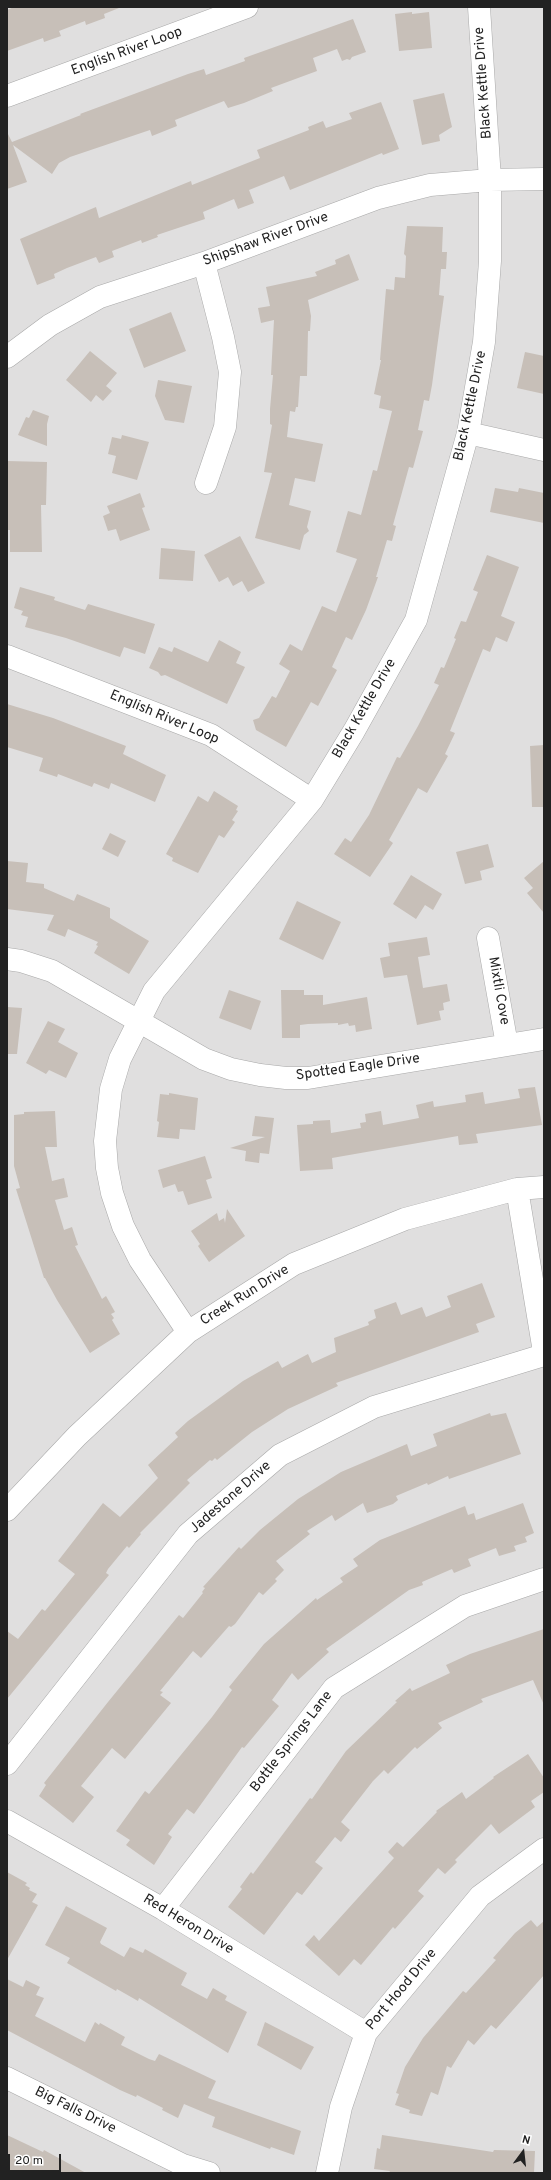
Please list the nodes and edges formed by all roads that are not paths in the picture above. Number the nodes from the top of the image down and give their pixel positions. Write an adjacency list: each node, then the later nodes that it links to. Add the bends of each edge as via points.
1 (247, 7): 3 (street, English River Loop)
2 (479, 7): 5 (street, Black Kettle Drive)
3 (7, 96)
4 (544, 179): 5 (street, Shipshaw River Drive)
5 (490, 180): 6 (street, Shipshaw River Drive, via 430,185 378,198); 8 (street, Black Kettle Drive, via 490,261 484,342)
6 (204, 263): 7 (street, Shipshaw River Drive, via 100,298 50,325); 10 (street, via 224,337 230,372 225,426)
7 (7, 357)
8 (468, 432): 9 (street); 12 (street, Black Kettle Drive, via 416,620)
9 (544, 450)
10 (206, 483)
11 (7, 656): 12 (street, English River Loop, via 212,735)
12 (312, 800): 15 (street, Black Kettle Drive, via 154,991)
13 (488, 938): 17 (street, Mixtli Cove)
14 (7, 959): 15 (street, Spotted Eagle Drive, via 52,971)
15 (137, 1021): 17 (street, Spotted Eagle Drive, via 204,1059 246,1072 286,1078 308,1078); 20 (street, Black Kettle Drive, via 120,1059 111,1089 105,1141 107,1168 112,1193 126,1233 140,1260)
16 (544, 1039): 17 (street, Spotted Eagle Drive)
17 (507, 1045)
18 (544, 1187): 19 (street, Creek Run Drive)
19 (516, 1190): 20 (street, Creek Run Drive, via 405,1219 294,1264); 21 (street)
20 (188, 1332): 23 (street, Creek Run Drive, via 77,1436)
21 (544, 1352)
22 (544, 1356): 25 (street, Jadestone Drive, via 374,1407 280,1455 188,1534)
23 (7, 1510)
24 (544, 1579): 28 (street, Bottle Springs Lane, via 465,1606 334,1688)
25 (7, 1764)
26 (7, 1821): 28 (street, Red Heron Drive)
27 (544, 1849): 29 (street, Port Hood Drive, via 480,1896)
28 (163, 1909): 29 (street, Red Heron Drive)
29 (366, 2033): 32 (street, Port Hood Drive, via 342,2107)
30 (7, 2078): 31 (street, Big Falls Drive, via 183,2164)
31 (209, 2173)
32 (327, 2173)

